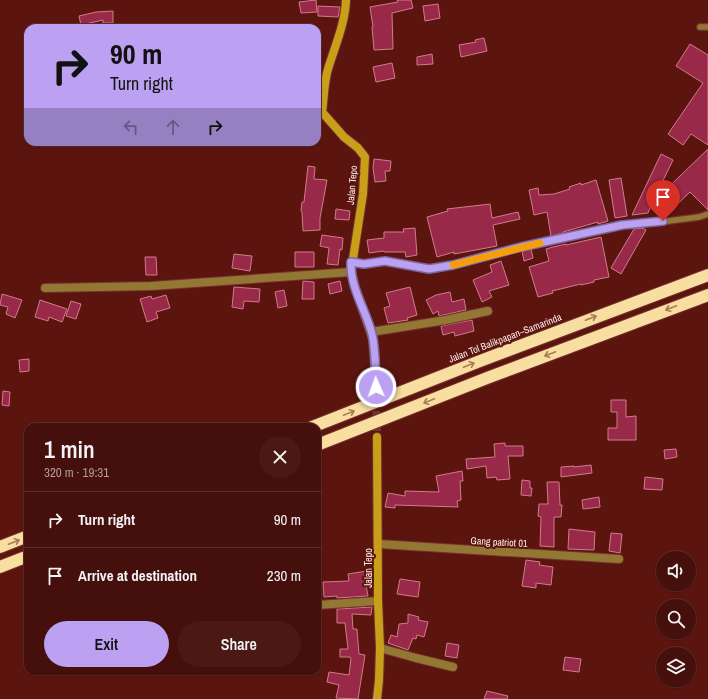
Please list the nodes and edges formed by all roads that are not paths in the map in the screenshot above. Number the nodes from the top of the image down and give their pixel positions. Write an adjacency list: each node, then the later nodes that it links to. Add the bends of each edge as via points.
1 (346, 0): 5 (street, Jalan Tepo, via 340,35 327,70 322,112 365,157 363,194)
2 (700, 26): 3 (lane)
3 (708, 27)
4 (707, 213): 5 (lane, via 698,217 622,225 429,269 385,261 364,264)
5 (351, 262): 6 (street, Jalan Tepo)
6 (351, 272): 8 (street, via 151,286); 11 (street, Jalan Tepo)
7 (708, 275): 13 (highway, Jalan Tol Balikpapan–Samarinda, one-way to 7)
8 (45, 288)
9 (708, 295): 15 (highway, one-way to 15)
10 (488, 311): 11 (street)
11 (372, 332): 12 (street, Jalan Tepo)
12 (376, 387)
13 (321, 423)
14 (377, 437): 17 (street, Jalan Tepo)
15 (321, 443)
16 (24, 538): 18 (highway, one-way to 16)
17 (379, 544): 20 (street, Gang patriot 01); 22 (street, Jalan Tepo)
18 (0, 547)
19 (24, 558): 21 (highway)
20 (619, 558)
21 (0, 567)
22 (378, 601): 23 (street); 24 (street, Jalan Tepo)
23 (321, 604)
24 (380, 648): 25 (street); 26 (street, Jalan Tepo)
25 (453, 667)
26 (377, 699)

